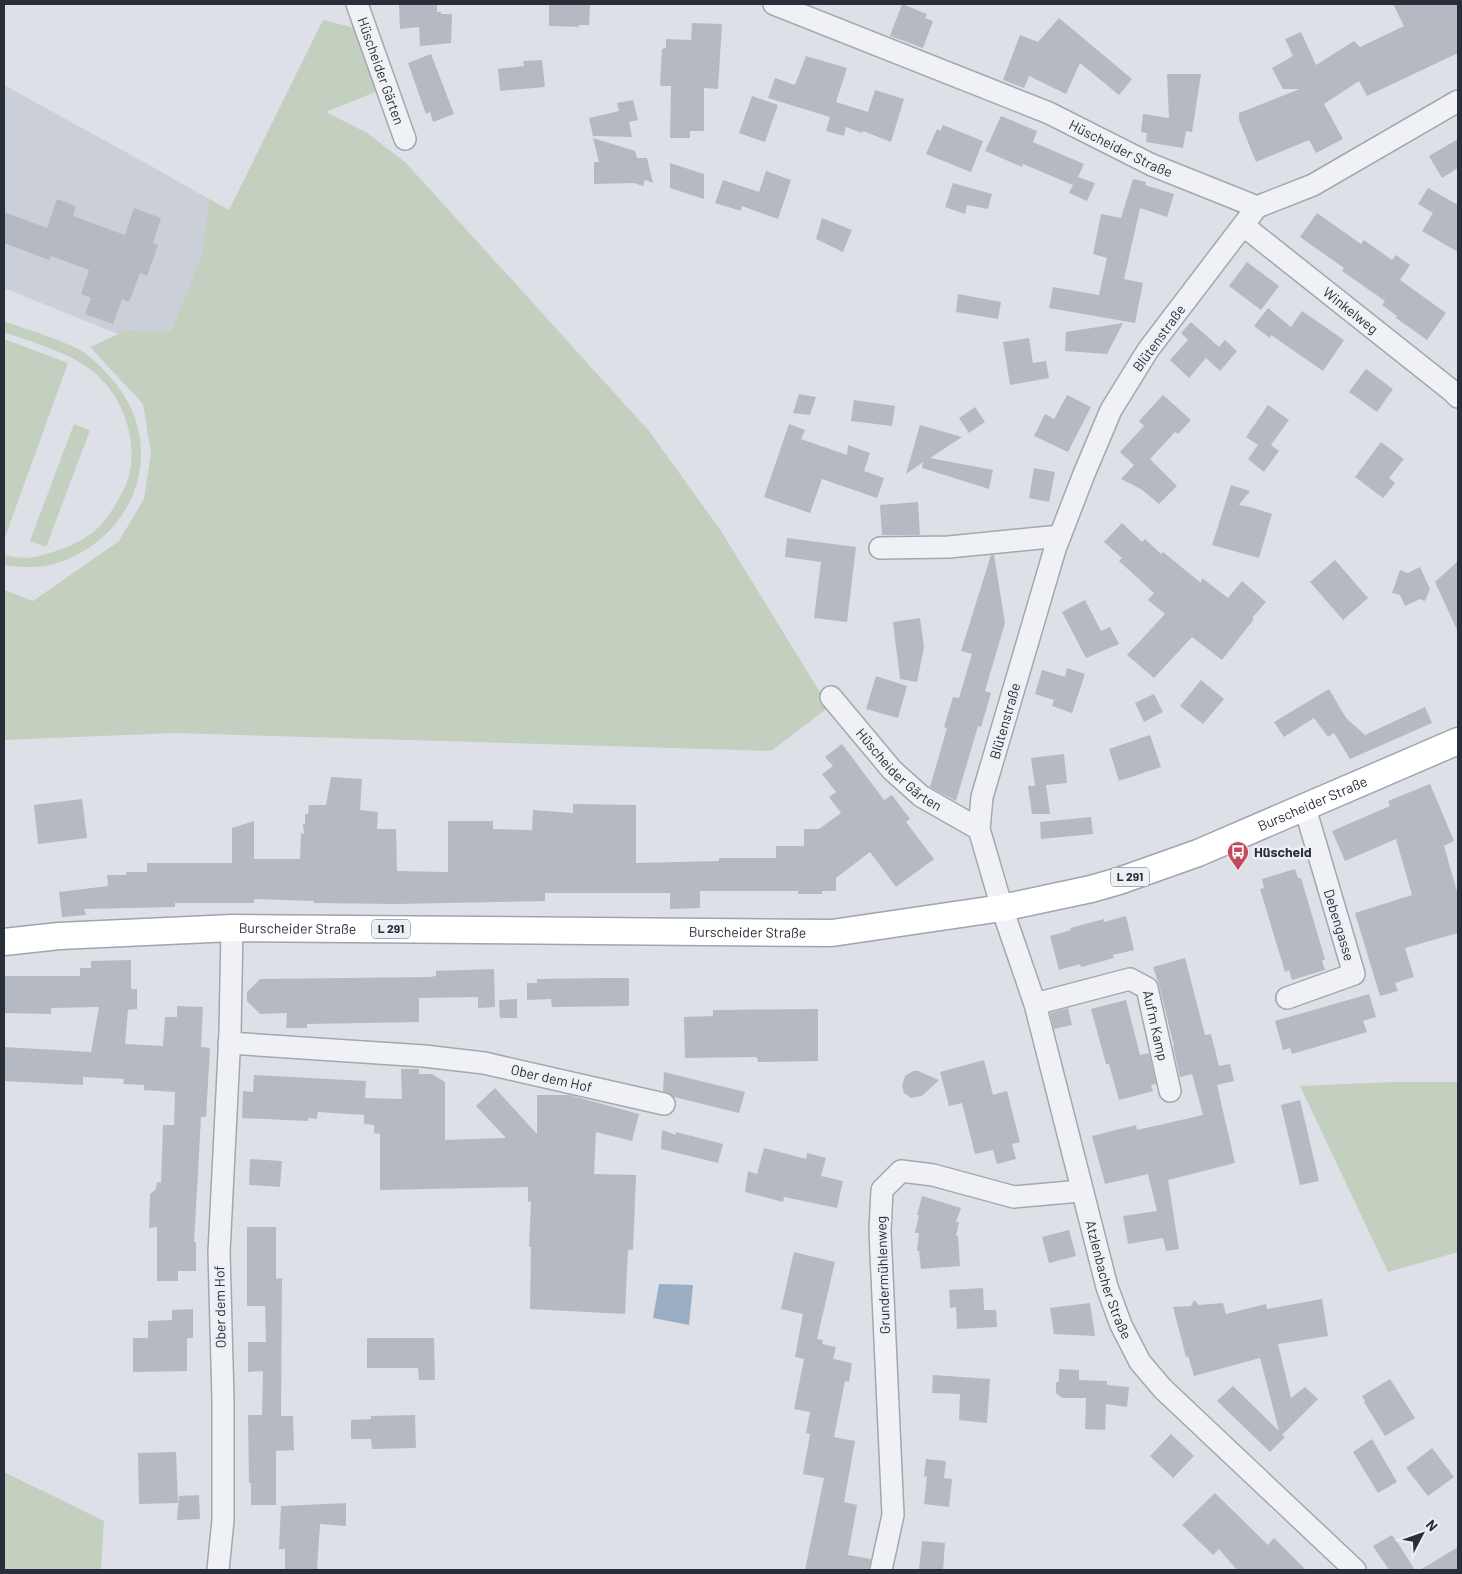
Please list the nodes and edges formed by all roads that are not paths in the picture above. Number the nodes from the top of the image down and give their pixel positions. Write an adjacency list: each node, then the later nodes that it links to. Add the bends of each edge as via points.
1 (357, 4): 4 (street, Hüscheider Gärten)
2 (774, 4): 5 (street, Hüscheider Straße, via 1049,113 1152,165)
3 (1458, 101): 5 (street, via 1313,185)
4 (405, 139)
5 (1257, 207): 6 (street, Blütenstraße)
6 (1244, 226): 7 (street, Winkelweg); 8 (street, Blütenstraße, via 1148,350 1111,410)
7 (1458, 397)
8 (1060, 536): 9 (street, via 949,547); 13 (street, Blütenstraße, via 982,796)
9 (880, 548)
10 (831, 697): 13 (street, Hüscheider Gärten, via 892,770 921,796)
11 (1458, 741): 12 (main road, Burscheider Straße / L 291)
12 (1305, 808): 14 (main road, Burscheider Straße / L 291, via 1198,853 1119,881); 17 (street, Debengasse, via 1354,974)
13 (979, 829): 14 (street, Blütenstraße)
14 (1002, 908): 15 (main road, Burscheider Straße / L 291, via 832,933); 18 (street, Atzlenbacher Straße)
15 (232, 928): 16 (main road, Burscheider Straße / L 291, via 59,936); 19 (street, Ober dem Hof)
16 (4, 942)
17 (1287, 998)
18 (1035, 1004): 20 (street, Auf'm Kamp, via 1130,979 1147,988); 22 (street, Atzlenbacher Straße)
19 (229, 1043): 21 (street, Ober dem Hof, via 484,1063); 23 (street, Ober dem Hof, via 219,1252 223,1520)
20 (1170, 1091)
21 (664, 1104)
22 (1081, 1191): 24 (street, Grundermühlenweg, via 1014,1197 933,1175 901,1171 882,1190 880,1231 893,1515); 25 (street, Atzlenbacher Straße, via 1106,1287 1140,1362 1163,1389)
23 (218, 1570)
24 (881, 1570)
25 (1355, 1570)

